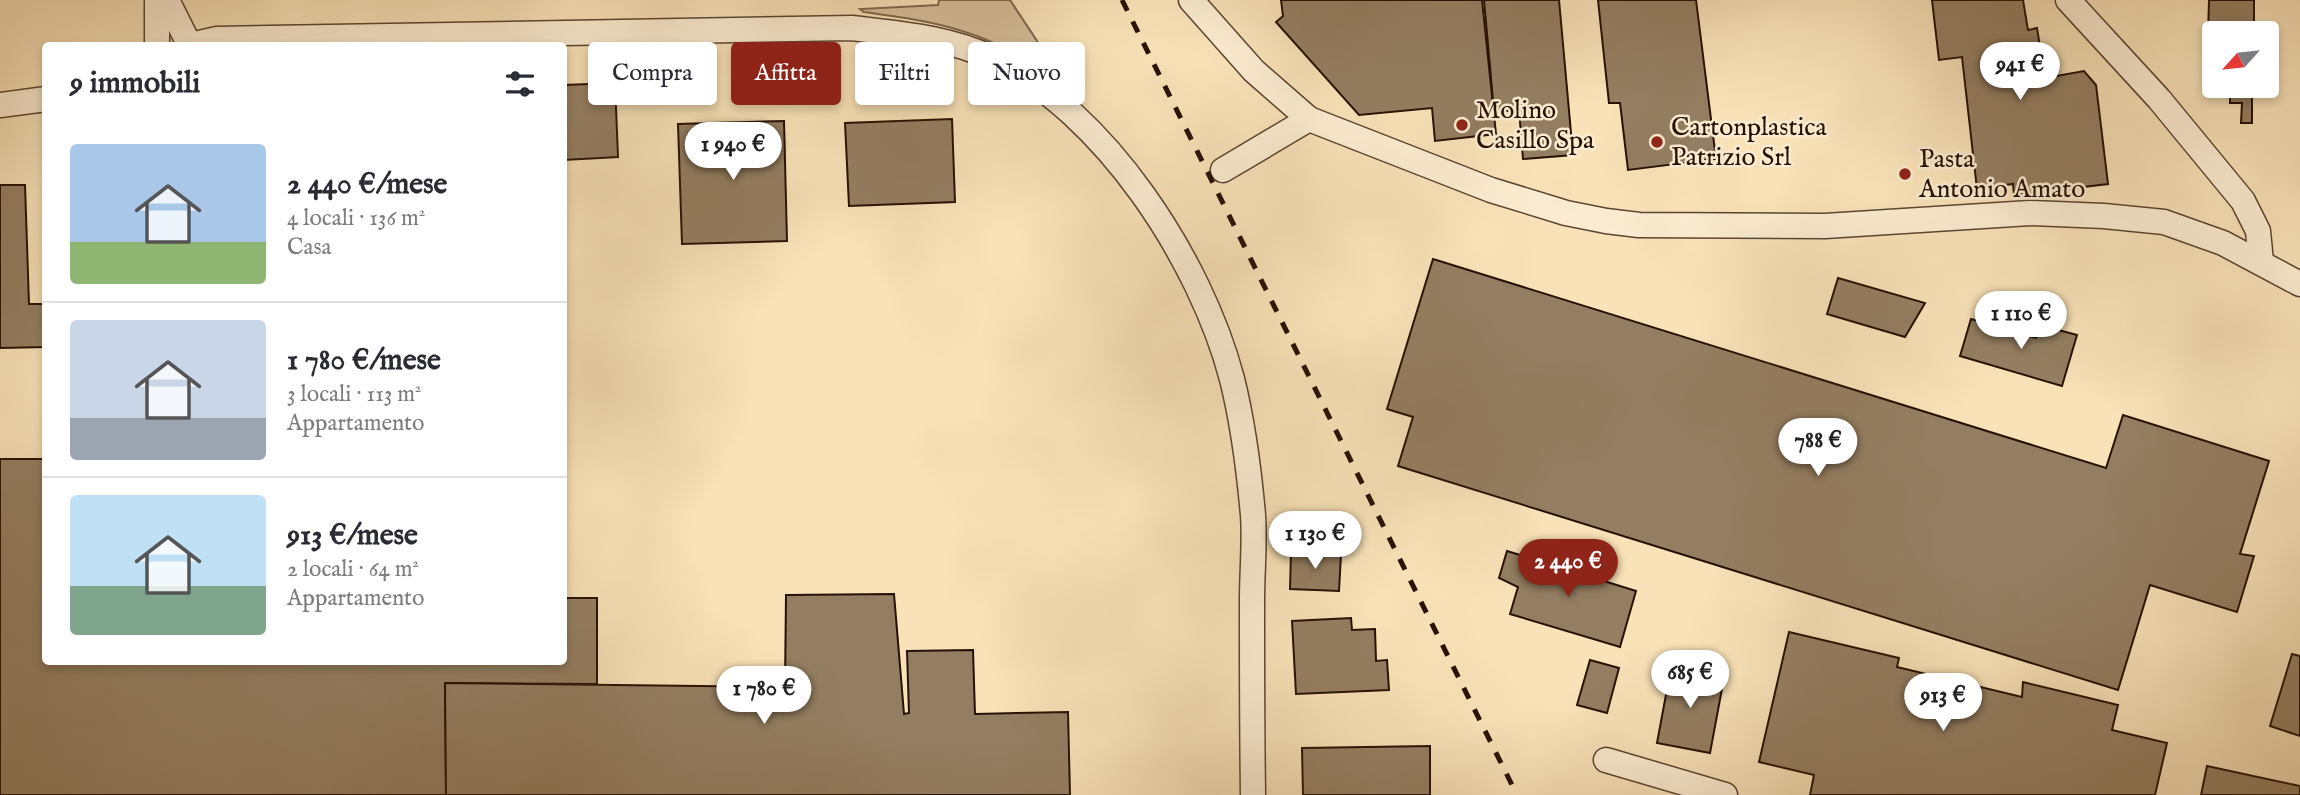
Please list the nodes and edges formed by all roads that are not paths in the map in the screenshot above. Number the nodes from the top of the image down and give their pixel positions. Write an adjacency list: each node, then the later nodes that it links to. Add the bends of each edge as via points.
1 (158, 0): 5 (street)
2 (167, 0): 6 (street)
3 (1191, 0): 10 (street, via 1254,71)
4 (2068, 0): 12 (street, via 2159,99 2243,201 2258,231)
5 (157, 42)
6 (187, 42)
7 (210, 42): 15 (street, via 852,28 952,44 1023,76 1094,136 1154,211 1210,318 1232,380 1253,517)
8 (42, 100): 9 (street)
9 (0, 105)
10 (1309, 119): 11 (street); 12 (street, via 1491,190 1606,221 1825,226 2030,214 2104,216 2164,222)
11 (1223, 170)
12 (2261, 262): 13 (street)
13 (2300, 284)
14 (1606, 760): 16 (street)
15 (1252, 795)
16 (1725, 795)

